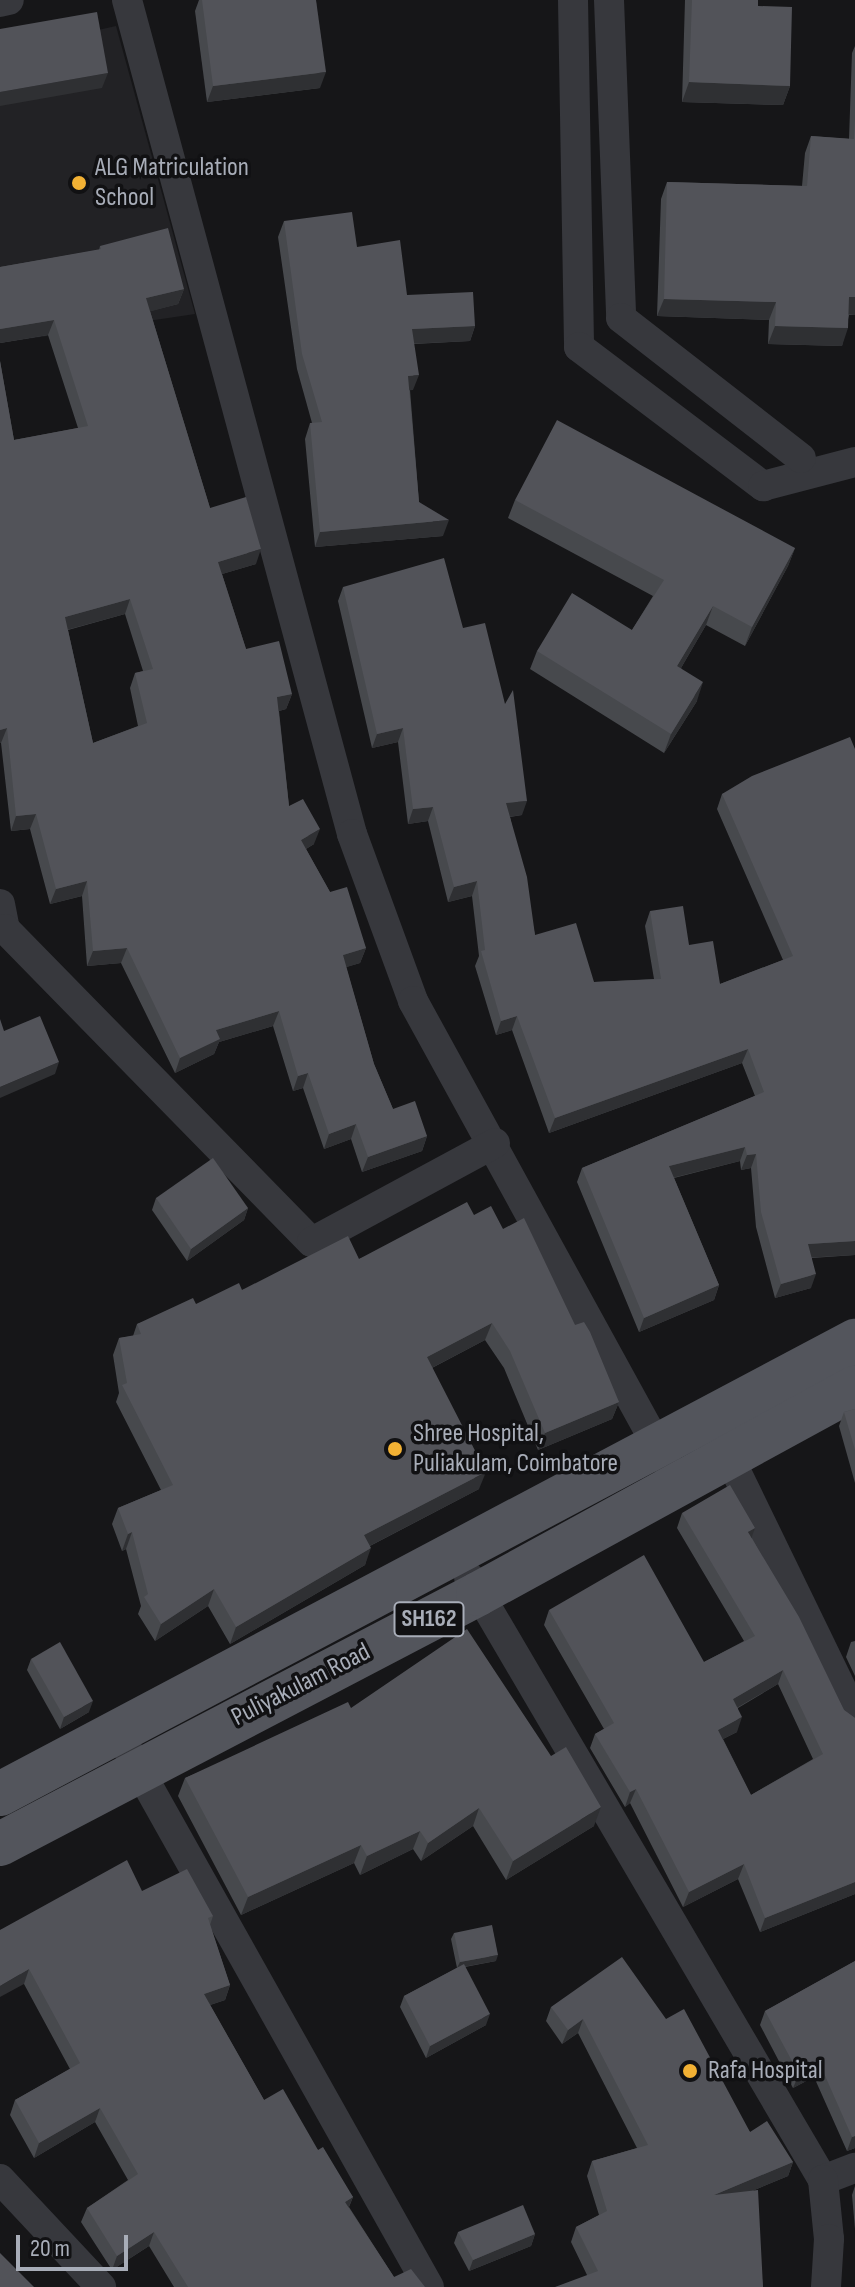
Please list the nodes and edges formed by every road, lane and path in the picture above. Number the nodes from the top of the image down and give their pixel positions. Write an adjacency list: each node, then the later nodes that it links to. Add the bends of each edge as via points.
1 (9, 0): 5 (street)
2 (127, 0): 9 (street, via 352,834 413,1001)
3 (573, 0): 7 (street, via 579,347 763,486)
4 (609, 0): 6 (street, via 621,318)
5 (0, 2)
6 (801, 458)
7 (855, 462)
8 (0, 904): 9 (street, via 5,929 312,1242)
9 (495, 1143): 13 (street)
10 (855, 1341): 13 (main road, Puliyakulam Road / SH162)
11 (855, 1388): 12 (main road, Puliyakulam Road / SH162)
12 (728, 1455): 13 (main road, Puliyakulam Road / SH162); 16 (street)
13 (668, 1465): 14 (main road, Puliyakulam Road / SH162); 15 (main road, Puliyakulam Road / SH162)
14 (456, 1553): 15 (street); 17 (main road, Puliyakulam Road / SH162)
15 (478, 1594): 17 (main road, Puliyakulam Road / SH162); 22 (street)
16 (855, 1717)
17 (128, 1752): 18 (main road, Puliyakulam Road / SH162); 19 (main road, Puliyakulam Road / SH162); 24 (street)
18 (0, 1794)
19 (0, 1844)
20 (855, 2168): 22 (street)
21 (0, 2179): 23 (street)
22 (823, 2180): 25 (street, via 829,2239)
23 (101, 2287)
24 (429, 2287)
25 (826, 2287)

